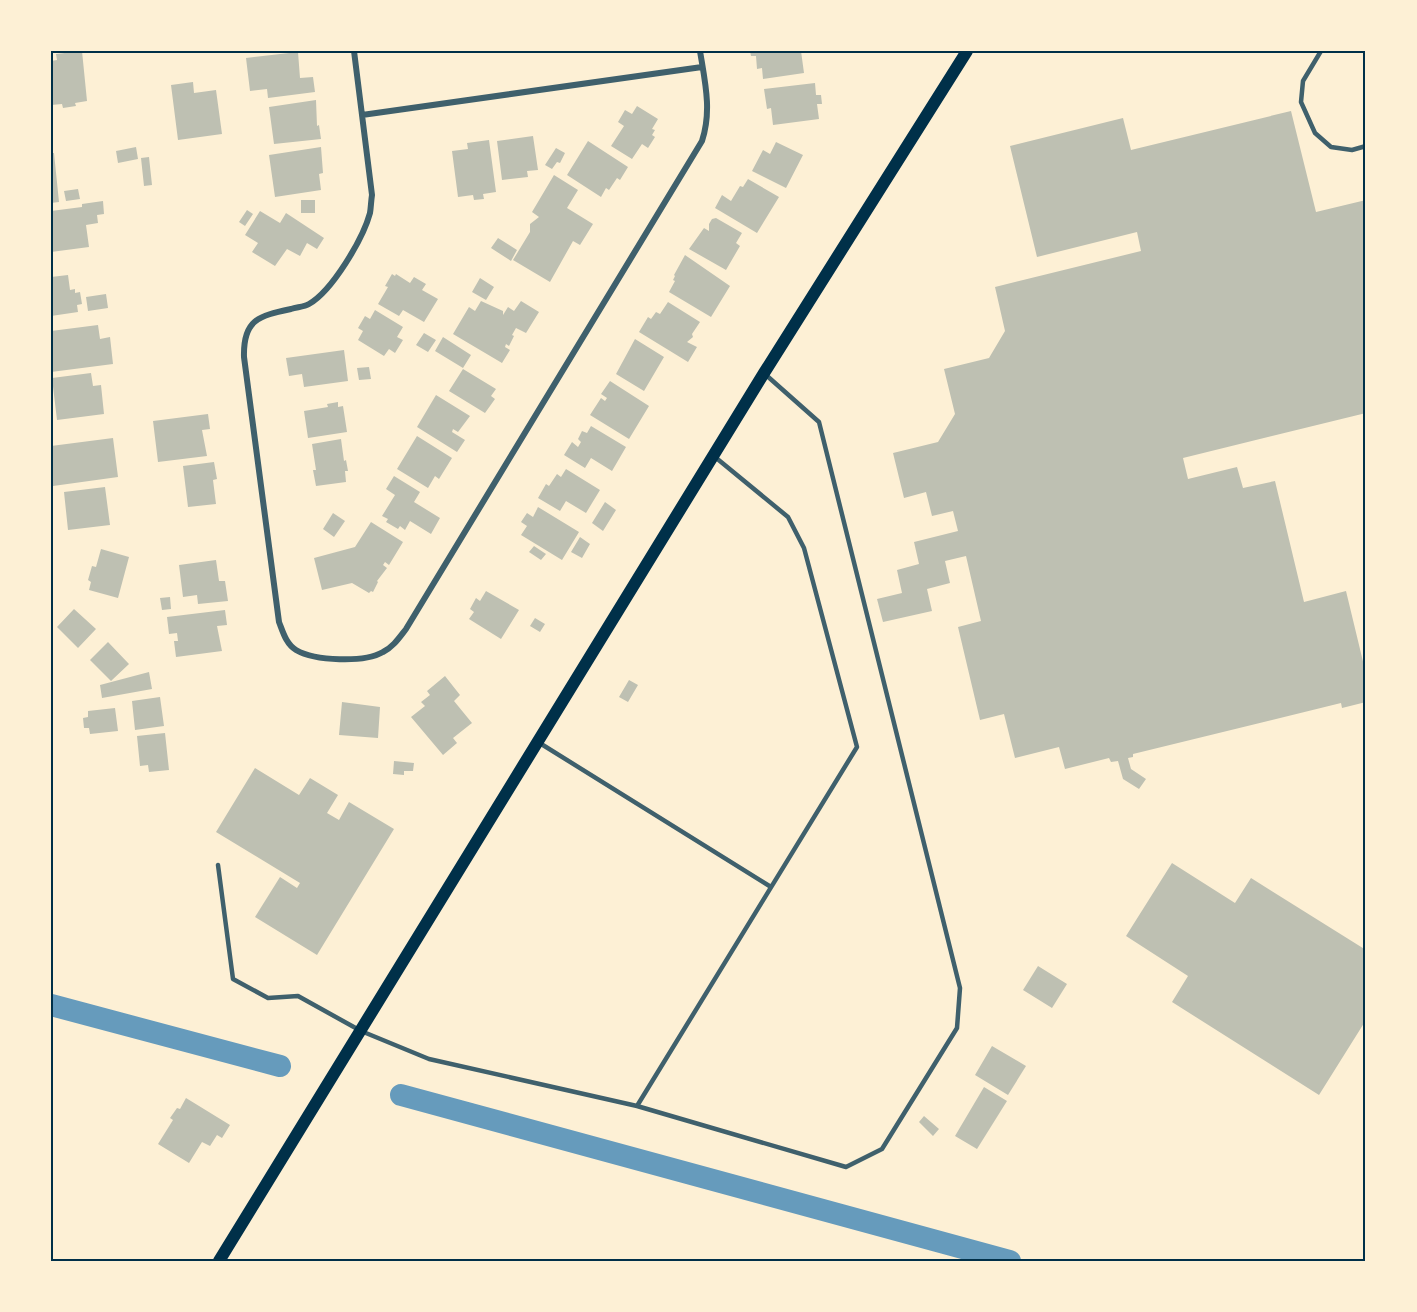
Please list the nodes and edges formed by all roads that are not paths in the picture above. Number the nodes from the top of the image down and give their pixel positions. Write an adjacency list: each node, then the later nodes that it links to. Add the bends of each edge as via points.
1 (354, 51): 6 (street)
2 (700, 51): 5 (street)
3 (967, 51): 8 (main road)
4 (1322, 51): 7 (lane, via 1303,81 1301,102 1316,133 1331,147 1353,150)
5 (702, 67): 6 (street); 6 (street, via 708,107 702,141 406,629 382,653 365,658 328,659 296,650 285,638 279,622 244,341 248,327 259,317 307,305 321,295 356,244 370,214 372,195)
6 (362, 115)
7 (1366, 146)
8 (764, 373): 9 (main road); 14 (lane, via 819,422 960,988 957,1028 882,1149 846,1167)
9 (714, 456): 10 (main road); 12 (lane, via 788,517 804,549 857,747)
10 (538, 742): 12 (lane); 13 (main road)
11 (218, 865): 13 (lane, via 233,979 268,998 298,996)
12 (771, 887): 14 (lane)
13 (361, 1031): 14 (lane, via 429,1059); 15 (main road)
14 (637, 1106)
15 (219, 1261)

